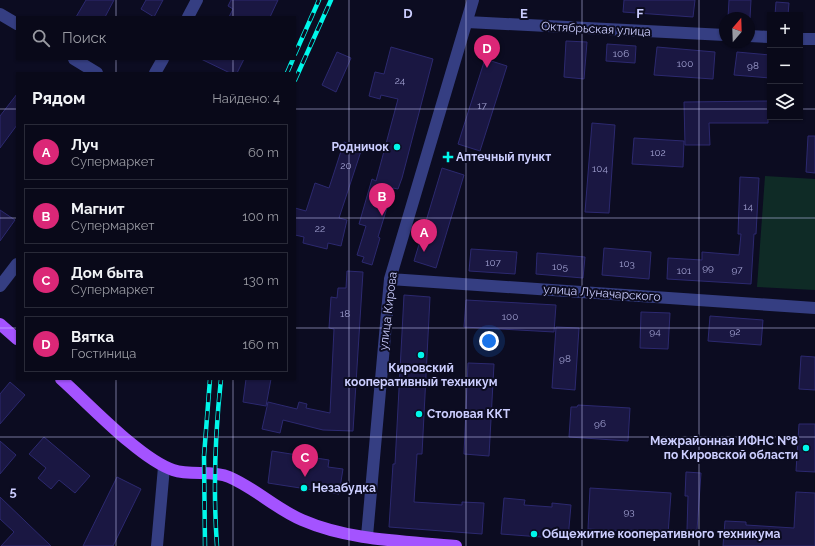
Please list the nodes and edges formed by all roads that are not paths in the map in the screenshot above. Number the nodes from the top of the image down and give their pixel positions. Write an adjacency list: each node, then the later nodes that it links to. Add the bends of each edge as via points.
1 (198, 0): 4 (street)
2 (473, 0): 5 (street, улица Кирова)
3 (0, 14): 6 (street)
4 (189, 16)
5 (467, 22): 7 (street, Октябрьская улица); 17 (street, улица Кирова)
6 (16, 23)
7 (719, 35)
8 (755, 36): 9 (street)
9 (767, 37)
10 (803, 38): 11 (street)
11 (815, 39)
12 (76, 60): 14 (street)
13 (162, 60): 15 (street)
14 (95, 72)
15 (156, 72)
16 (16, 265): 18 (street)
17 (390, 279): 19 (street, улица Луначарского); 24 (street, улица Кирова)
18 (0, 286)
19 (815, 308)
20 (0, 324): 21 (main road)
21 (16, 338)
22 (62, 380): 23 (main road, via 135,446)
23 (164, 467): 24 (main road, via 186,473 228,477 302,520 337,531); 25 (street)
24 (368, 536): 26 (main road)
25 (157, 546)
26 (456, 546)

